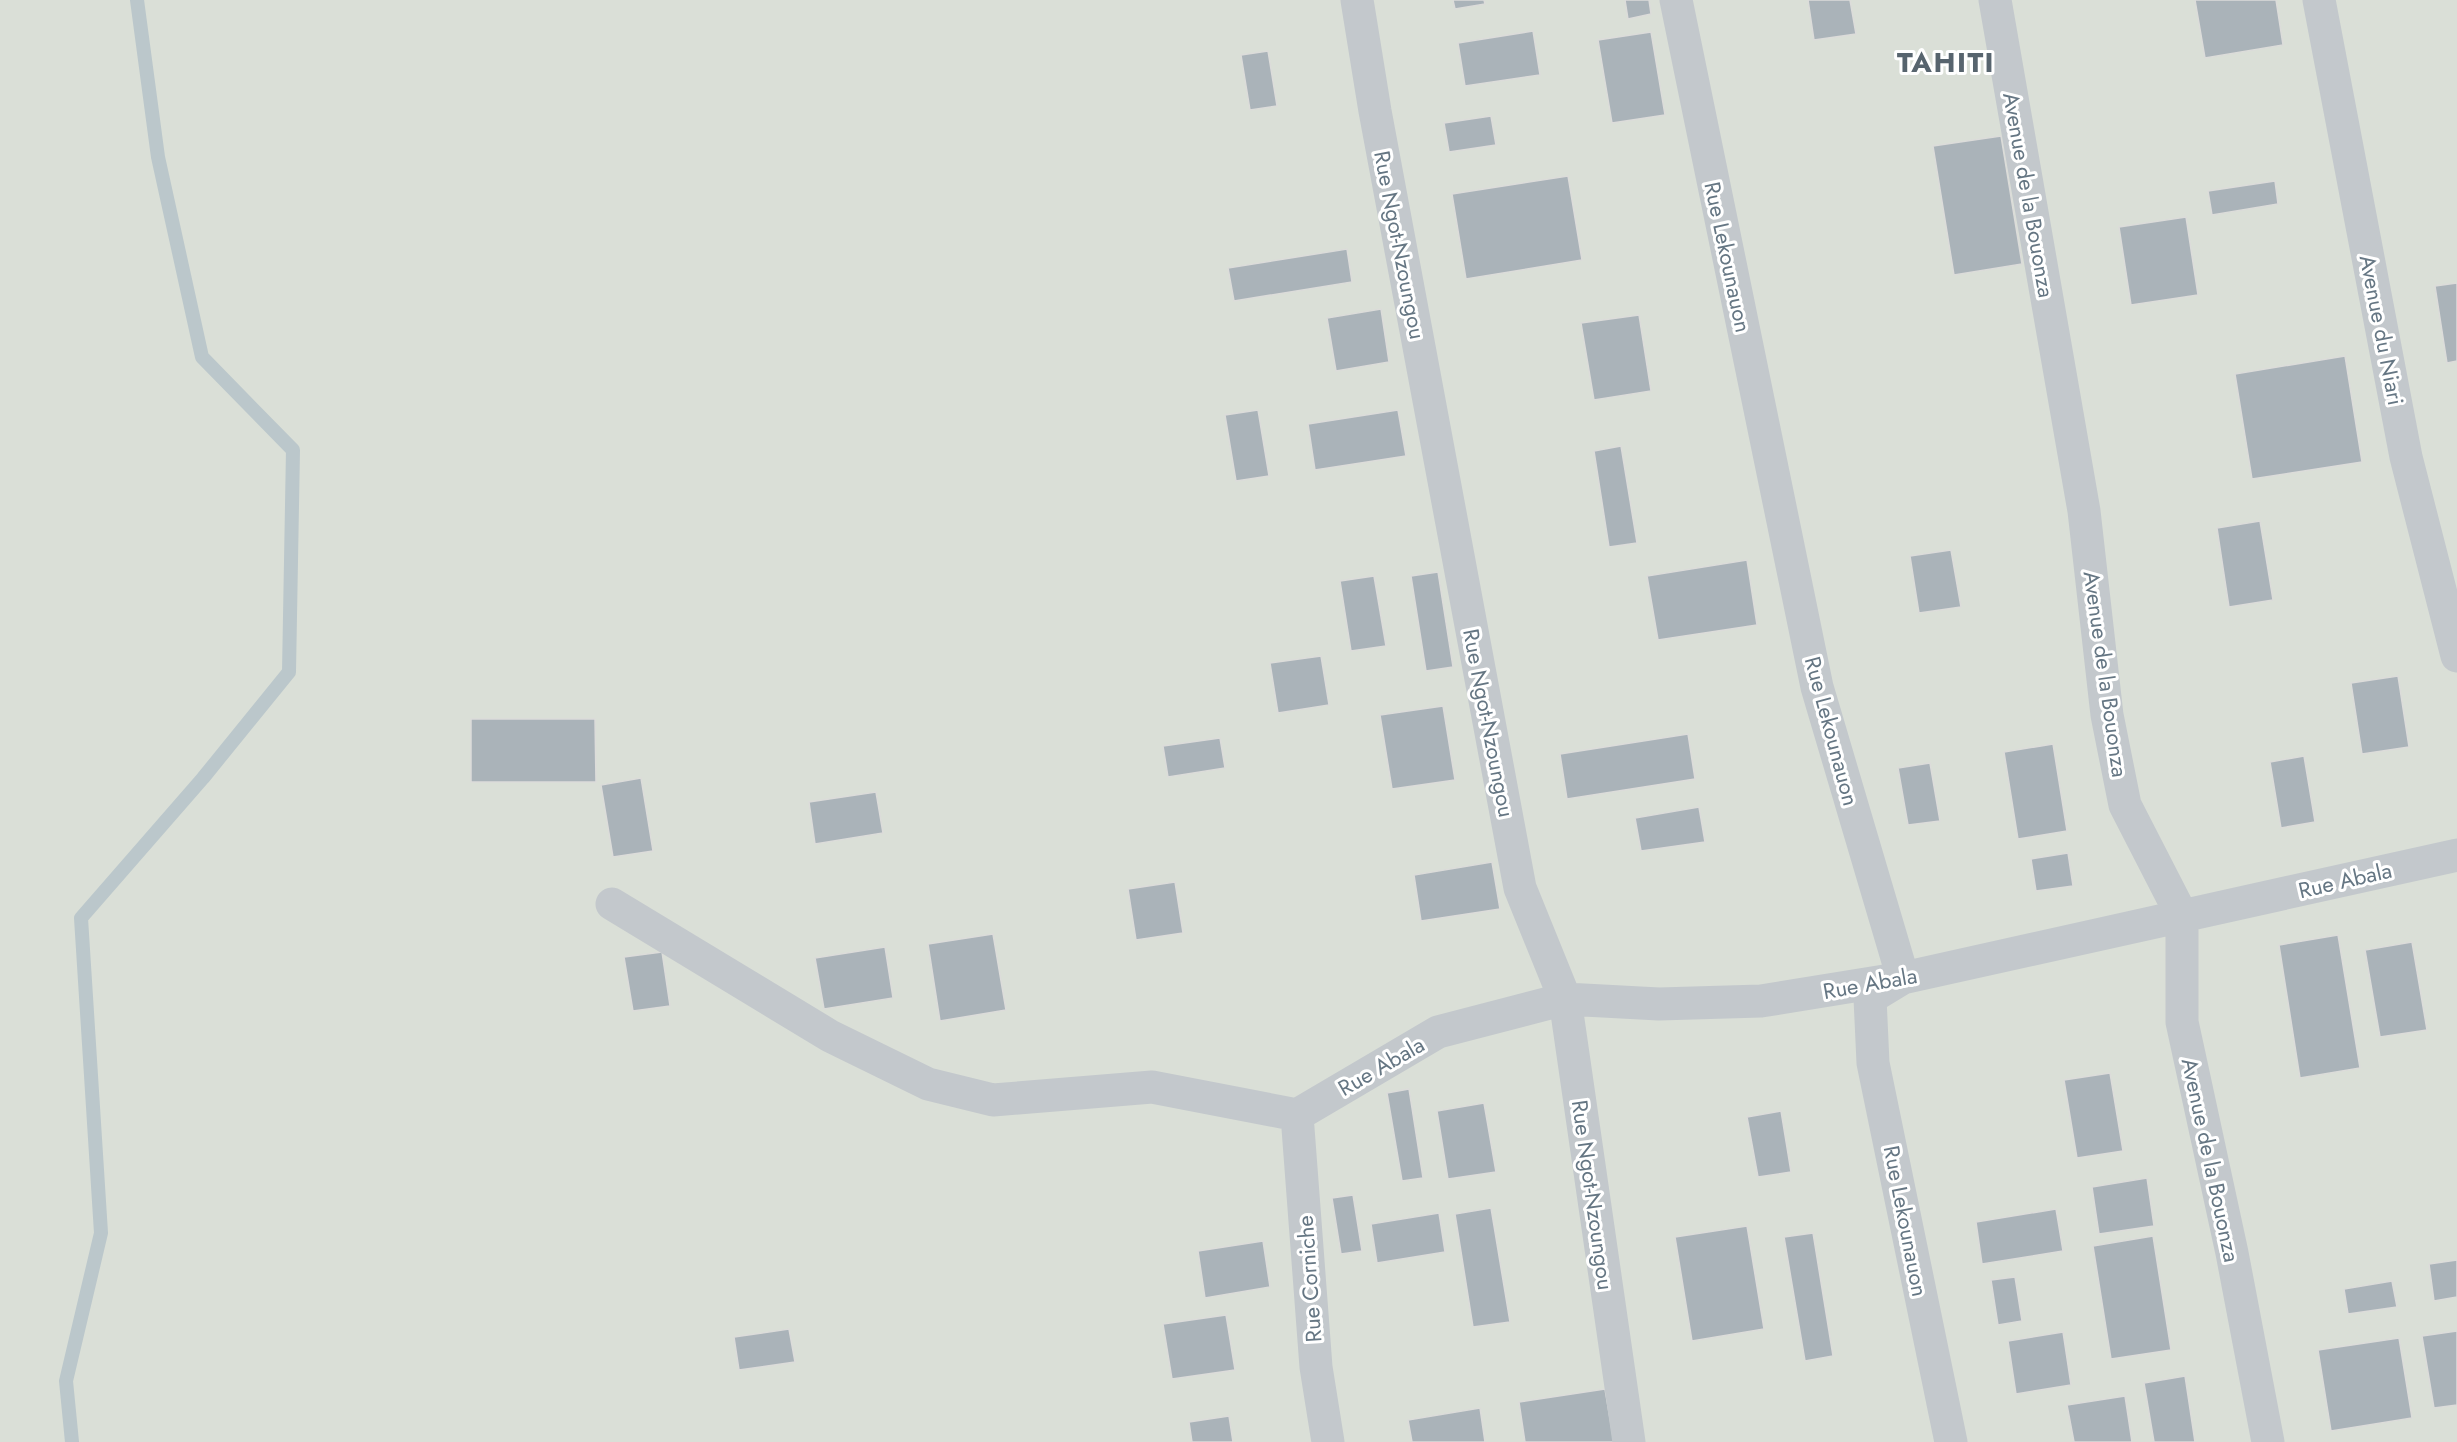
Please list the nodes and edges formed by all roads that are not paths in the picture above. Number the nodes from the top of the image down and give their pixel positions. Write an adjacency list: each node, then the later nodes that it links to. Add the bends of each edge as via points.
1 (1357, 0): 10 (street, Rue Ngot-Nzoungou, via 1520,888)
2 (1676, 0): 9 (street, Rue Lekounauon, via 1817,687)
3 (1995, 0): 8 (street, Avenue de la Bouonza, via 2084,511 2107,715 2125,805)
4 (2319, 0): 5 (street, Avenue du Niari, via 2406,457)
5 (2457, 656)
6 (2457, 855): 8 (street, Rue Abala)
7 (612, 904): 11 (street, via 830,1036 928,1084 993,1100 1152,1087)
8 (2182, 916): 9 (street, Rue Abala); 15 (street, Avenue de la Bouonza, via 2182,1022)
9 (1903, 978): 10 (street, Rue Abala, via 1761,1001 1659,1004); 14 (street, Rue Lekounauon, via 1870,998 1873,1063)
10 (1565, 999): 11 (street, Rue Abala, via 1438,1032); 13 (street, Rue Ngot-Nzoungou)
11 (1297, 1115): 12 (street, Rue Corniche, via 1316,1367)
12 (1328, 1442)
13 (1629, 1442)
14 (1951, 1442)
15 (2268, 1442)

